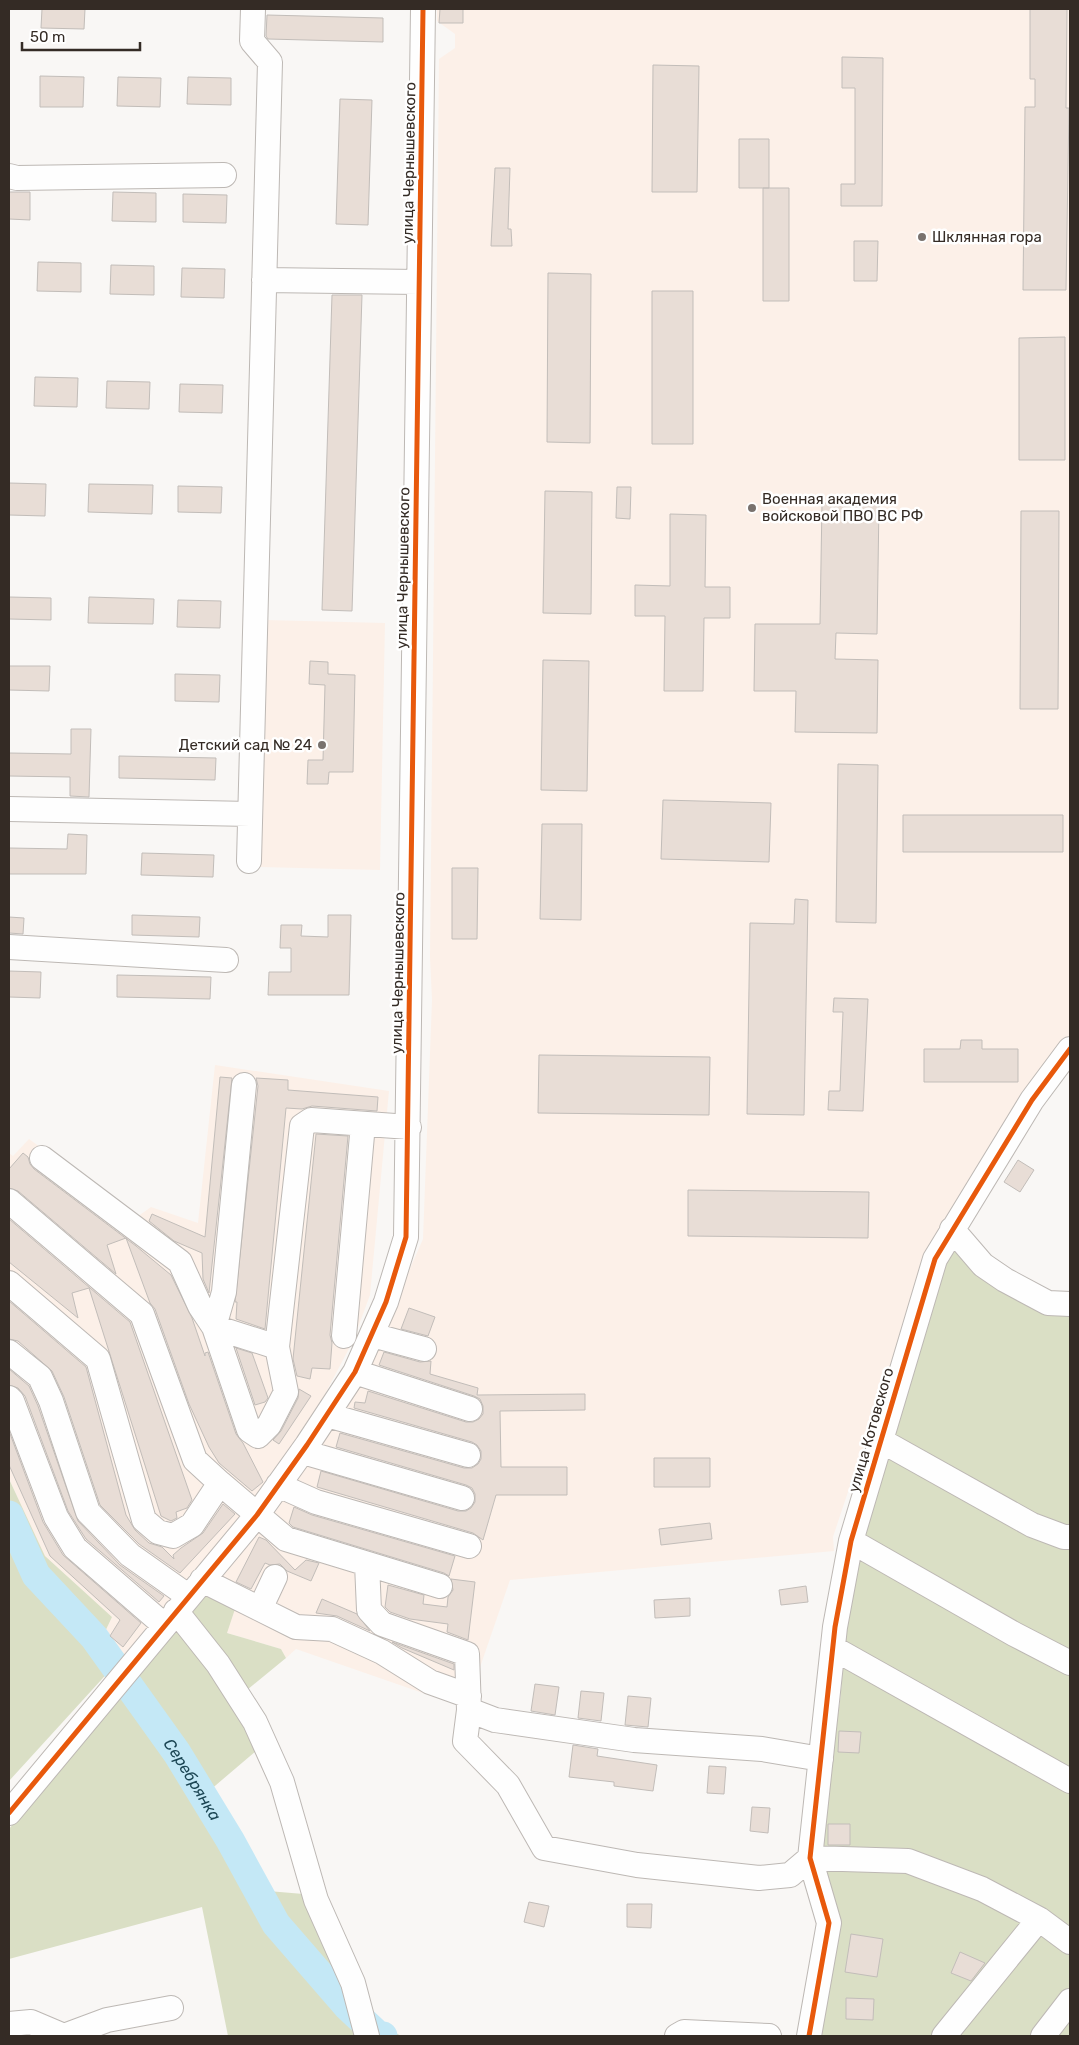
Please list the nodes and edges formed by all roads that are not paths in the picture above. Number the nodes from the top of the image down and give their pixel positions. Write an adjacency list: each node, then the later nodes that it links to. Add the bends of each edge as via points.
1 (253, 9): 5 (street, via 252,41 270,62)
2 (423, 9): 6 (street, улица Чернышевского)
3 (224, 175): 4 (street)
4 (9, 176)
5 (264, 280): 6 (street); 8 (street)
6 (420, 282): 15 (street, улица Чернышевского)
7 (9, 810): 8 (street)
8 (250, 814): 9 (street)
9 (249, 861)
10 (9, 947): 11 (street)
11 (226, 960)
12 (1070, 1049): 18 (street, улица Котовского, via 1032,1100)
13 (244, 1085): 21 (street, via 224,1292)
14 (363, 1124): 15 (street); 23 (street); 24 (street, via 311,1120 302,1126)
15 (409, 1127): 22 (street, улица Чернышевского, via 406,1237 386,1302)
16 (42, 1158): 21 (street, via 180,1262 200,1306)
17 (9, 1201): 34 (street, via 142,1314 195,1460)
18 (952, 1229): 20 (street, via 983,1265 1005,1280 1048,1303); 31 (street, улица Котовского, via 935,1258)
19 (9, 1283): 34 (street, via 98,1359 144,1520 158,1532 173,1536 192,1525)
20 (1070, 1304)
21 (214, 1327): 24 (street); 24 (street, via 249,1430 258,1436 269,1425 286,1392)
22 (372, 1334): 25 (street); 27 (street, улица Чернышевского)
23 (344, 1336)
24 (276, 1347)
25 (424, 1349)
26 (9, 1352): 44 (street, via 40,1378 51,1401 88,1512)
27 (356, 1372): 29 (street); 30 (street, улица Чернышевского)
28 (9, 1398): 44 (street, via 56,1517 75,1548)
29 (470, 1408)
30 (327, 1415): 32 (street, улица Чернышевского); 33 (street)
31 (880, 1440): 38 (street, via 1032,1525); 39 (street, улица Котовского)
32 (303, 1452): 35 (street, улица Чернышевского); 36 (street)
33 (468, 1455)
34 (220, 1483): 37 (street)
35 (278, 1485): 37 (street, улица Чернышевского); 40 (street, via 316,1502)
36 (462, 1498)
37 (257, 1515): 41 (street, via 286,1539); 44 (street, улица Чернышевского)
38 (1070, 1537)
39 (851, 1541): 46 (street, улица Котовского); 47 (street)
40 (470, 1546)
41 (367, 1564): 43 (street); 48 (street, via 369,1610 382,1624 467,1654)
42 (275, 1578): 45 (street)
43 (440, 1586)
44 (178, 1608): 45 (street); 51 (street, улица Чернышевского); 59 (street, via 255,1722 282,1782 316,1900 353,1983)
45 (260, 1609): 48 (street, via 296,1627 332,1630 382,1652)
46 (833, 1648): 49 (street, улица Котовского); 50 (street)
47 (1070, 1663)
48 (469, 1703): 49 (street, via 495,1720 625,1738 762,1749); 52 (street, via 465,1741 508,1785 544,1848 637,1865 759,1878 790,1875)
49 (821, 1759): 52 (street, улица Котовского)
50 (1070, 1781)
51 (9, 1813)
52 (810, 1858): 53 (street, via 908,1861 982,1889); 62 (street, via 829,1922)
53 (1039, 1919): 54 (street); 63 (street)
54 (1070, 1942)
55 (1070, 2001): 64 (street)
56 (171, 2008): 58 (street, via 107,2020)
57 (9, 2024): 58 (street, via 31,2022)
58 (64, 2036)
59 (368, 2036)
60 (677, 2036): 61 (street, via 684,2032)
61 (769, 2036)
62 (809, 2036)
63 (944, 2036)
64 (1043, 2036)

